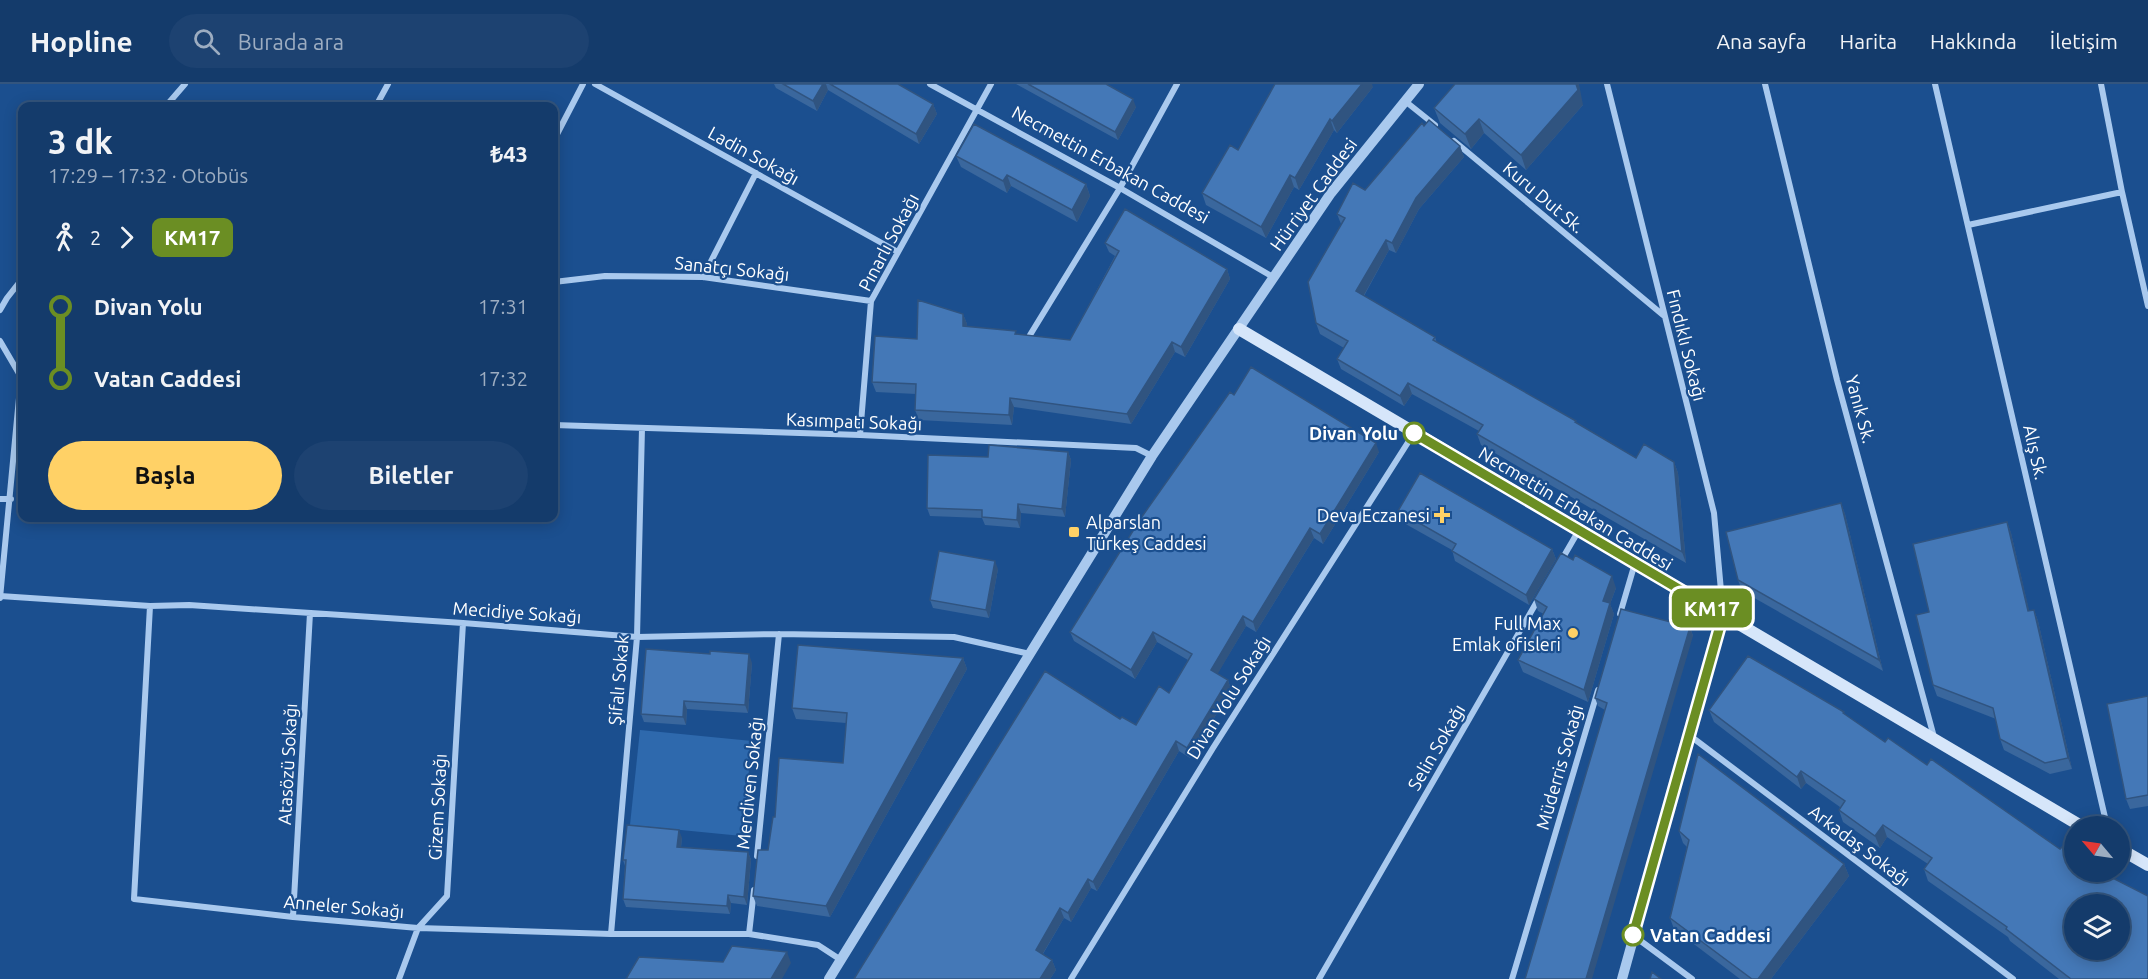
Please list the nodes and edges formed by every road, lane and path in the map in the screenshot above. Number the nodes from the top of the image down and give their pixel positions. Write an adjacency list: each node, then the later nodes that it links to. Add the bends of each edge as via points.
1 (185, 84): 14 (street)
2 (388, 84): 15 (street)
3 (584, 84): 18 (street)
4 (595, 84): 20 (street, Ladin Sokağı)
5 (930, 84): 16 (street, Necmettin Erbakan Caddesi)
6 (991, 84): 16 (street, Pınarlı Sokağı)
7 (1177, 84): 21 (street)
8 (1419, 84): 13 (street, Hürriyet Caddesi)
9 (1607, 84): 32 (street, Fındıklı Sokağı)
10 (1766, 84): 60 (street, Yanık Sk., via 1833,365)
11 (1935, 84): 23 (street, Alış Sk.)
12 (2101, 84): 22 (street)
13 (1405, 101): 17 (street); 26 (street, Hürriyet Caddesi, via 1331,193)
14 (169, 102)
15 (378, 102)
16 (977, 110): 21 (street, Necmettin Erbakan Caddesi); 24 (street, Pınarlı Sokağı)
17 (1441, 130)
18 (558, 133)
19 (1450, 138): 32 (street, Kuru Dut Sk.)
20 (756, 173): 24 (street, Ladin Sokağı); 25 (street)
21 (1120, 188): 26 (street, Necmettin Erbakan Caddesi); 34 (street)
22 (2122, 192): 23 (street); 30 (street)
23 (1968, 225): 62 (street, Alış Sk.)
24 (898, 252): 29 (street, Pınarlı Sokağı)
25 (703, 277): 27 (street, Sanatçı Sokağı, via 605,276); 29 (street, Sanatçı Sokağı)
26 (1273, 277): 33 (street, Hürriyet Caddesi)
27 (558, 282)
28 (18, 284): 31 (street)
29 (872, 301): 41 (street, Pınarlı Sokağı)
30 (2148, 306)
31 (0, 310)
32 (1664, 316): 52 (street, Fındıklı Sokağı, via 1714,513)
33 (1239, 329): 40 (main road, Necmettin Erbakan Caddesi); 42 (street)
34 (1030, 335)
35 (0, 341): 36 (street)
36 (18, 370)
37 (558, 425): 39 (street, Kasımpatı Sokağı)
38 (18, 427): 44 (street)
39 (642, 428): 41 (street, Kasımpatı Sokağı); 56 (street, Şifalı Sokak)
40 (1414, 433): 45 (main road, Necmettin Erbakan Caddesi); 75 (street, Divan Yolu Sokağı)
41 (860, 435): 42 (street, Kasımpatı Sokağı, via 1136,448)
42 (1152, 456): 57 (street)
43 (0, 499): 44 (street)
44 (11, 499): 49 (street)
45 (1579, 530): 46 (main road, Necmettin Erbakan Caddesi); 47 (street)
46 (1635, 563): 52 (main road, Necmettin Erbakan Caddesi); 53 (street)
47 (1555, 571)
48 (1543, 591): 76 (street, Selin Sokağı)
49 (0, 597): 50 (street, Mecidiye Sokağı)
50 (150, 606): 51 (street, Mecidiye Sokağı); 67 (street, Anneler Sokağı, via 134,899)
51 (310, 613): 54 (street, Mecidiye Sokağı); 67 (street, Atasözü Sokağı)
52 (1723, 615): 59 (street); 60 (main road, Necmettin Erbakan Caddesi)
53 (1618, 620)
54 (463, 623): 56 (street, Mecidiye Sokağı); 68 (street, Gizem Sokağı, via 447,896)
55 (779, 634): 56 (street, Mecidiye Sokağı); 57 (street, Mecidiye Sokağı, via 954,637); 65 (street, Merdiven Sokağı)
56 (638, 637): 69 (street, Şifalı Sokak)
57 (1030, 654): 72 (street)
58 (1599, 687): 77 (street, Müderris Sokağı)
59 (1689, 735): 71 (street); 80 (street, Arkadaş Sokağı)
60 (1935, 740): 61 (main road, Necmettin Erbakan Caddesi)
61 (2064, 816)
62 (2105, 816)
63 (2130, 854): 64 (main road)
64 (2148, 864)
65 (756, 865)
66 (755, 876): 70 (street, Merdiven Sokağı)
67 (293, 917): 68 (street, Anneler Sokağı)
68 (418, 928): 69 (street, Anneler Sokağı); 73 (street, Gizem Sokağı)
69 (611, 934): 70 (street, Anneler Sokağı)
70 (749, 934): 72 (street, Anneler Sokağı, via 818,945)
71 (1633, 935): 78 (street); 79 (street)
72 (841, 960): 74 (street)
73 (399, 979)
74 (829, 979)
75 (1071, 979)
76 (1319, 979)
77 (1512, 979)
78 (1622, 979)
79 (1692, 979)
80 (2013, 979)

